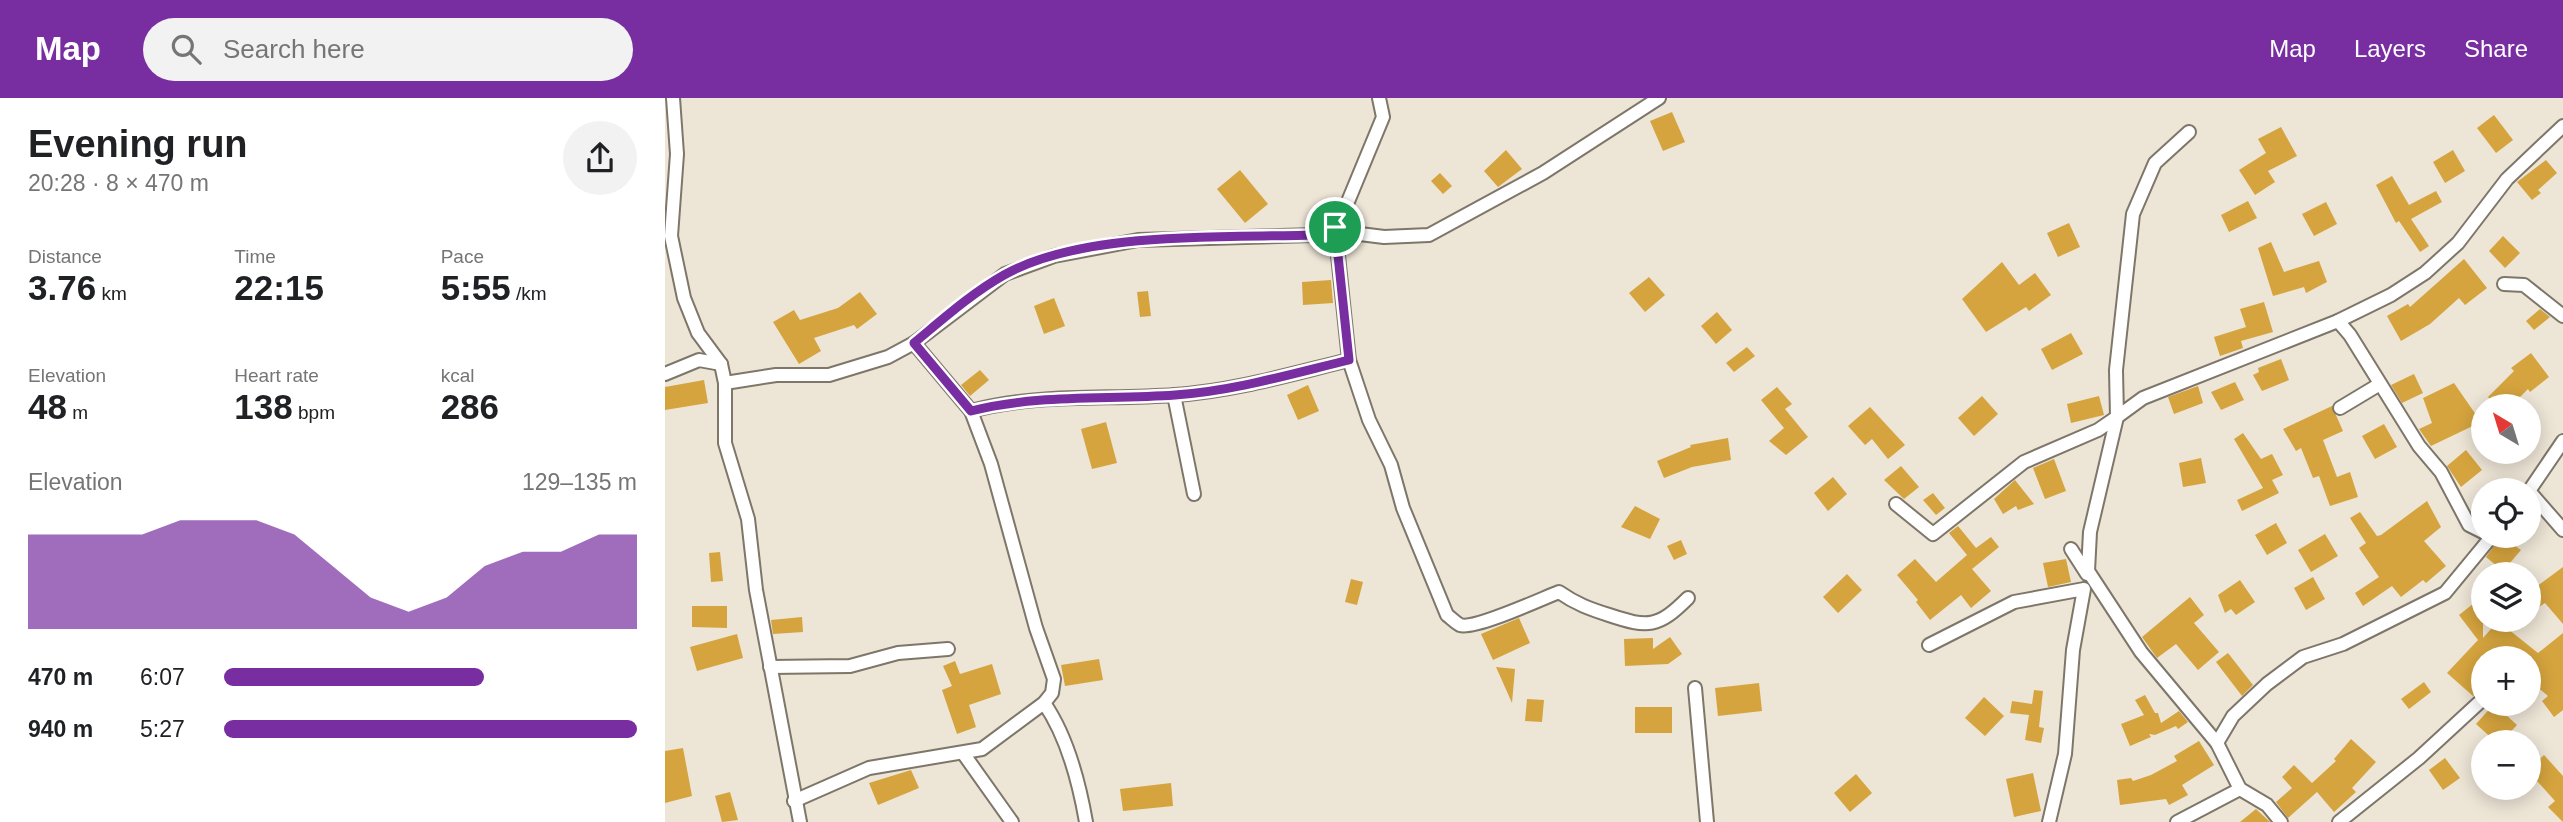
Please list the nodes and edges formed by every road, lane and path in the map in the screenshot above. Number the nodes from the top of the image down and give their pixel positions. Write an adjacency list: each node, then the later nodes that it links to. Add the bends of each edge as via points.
1 (673, 98): 12 (street, via 677,154 671,236 684,298 698,333)
2 (1379, 98): 6 (street, via 1383,117)
3 (1659, 98): 6 (street, via 1543,173 1437,232 1384,237)
4 (2563, 126): 9 (street, via 2507,178 2458,243 2425,273)
5 (2189, 132): 19 (street, via 2155,163 2133,214 2117,357)
6 (1335, 227): 10 (street, via 1315,235 1138,240 1054,256 1005,274); 11 (street)
7 (2504, 285): 8 (street, via 2524,285)
8 (2563, 316)
9 (2338, 321): 15 (street); 19 (street, via 2143,398)
10 (914, 343): 14 (street, via 879,360 829,375 776,374); 18 (street)
11 (1349, 360): 16 (street, via 1219,391); 31 (street, via 1447,615 1462,626 1482,624 1559,592 1593,612 1645,626 1669,617)
12 (721, 364): 13 (street, via 699,360); 14 (street)
13 (665, 374)
14 (725, 383): 34 (street, via 725,443 748,519)
15 (2380, 384): 17 (street); 25 (street, via 2441,472)
16 (1174, 395): 18 (street, via 1021,399); 22 (street)
17 (2340, 408)
18 (971, 411): 36 (street, via 1054,679)
19 (2117, 417): 23 (street, via 2024,462 1933,534); 29 (street, via 2090,533)
20 (2563, 441): 21 (street)
21 (2538, 478)
22 (1194, 494)
23 (1896, 504)
24 (2541, 505): 26 (street)
25 (2471, 526)
26 (2563, 530)
27 (2481, 548): 38 (street, via 2445,593 2343,644 2303,657 2234,716)
28 (2071, 549): 29 (street)
29 (2088, 571): 30 (street); 38 (street, via 2141,652)
30 (2084, 589): 32 (street, via 2014,602); 46 (street, via 2073,650 2065,754)
31 (1688, 598)
32 (1929, 645)
33 (948, 649): 34 (street, via 898,653 850,666)
34 (770, 667): 41 (street)
35 (1695, 688): 45 (street)
36 (1044, 703): 39 (street, via 982,749); 44 (street, via 1055,718)
37 (2471, 710): 49 (street)
38 (2217, 743): 40 (street)
39 (963, 753): 41 (street, via 869,768); 43 (street)
40 (2240, 789): 47 (street); 48 (street, via 2267,805)
41 (794, 801): 42 (street)
42 (800, 822)
43 (1012, 822)
44 (1086, 822)
45 (1707, 822)
46 (2049, 822)
47 (2176, 822)
48 (2281, 822)
49 (2339, 822)

